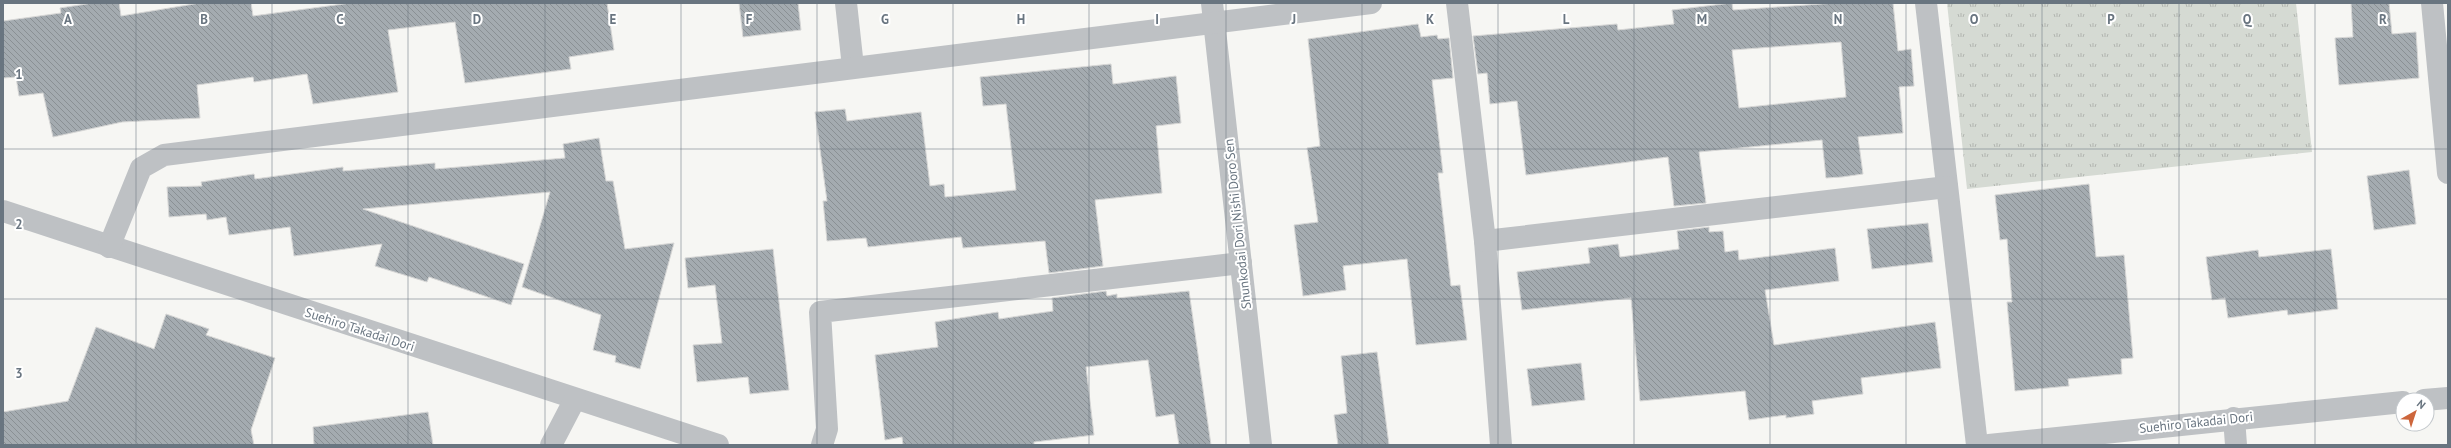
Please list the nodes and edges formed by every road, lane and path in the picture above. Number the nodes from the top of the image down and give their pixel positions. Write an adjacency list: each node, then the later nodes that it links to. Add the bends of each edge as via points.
1 (846, 3): 7 (street)
2 (1372, 3): 6 (street)
3 (1457, 3): 12 (street)
4 (1926, 3): 10 (street)
5 (2432, 3): 8 (street)
6 (1213, 13): 7 (street); 14 (street, Shunkodai Dori Nishi Doro Sen)
7 (853, 67): 13 (street, via 164,155 141,168)
8 (2447, 138): 9 (street)
9 (2448, 173)
10 (1947, 187): 12 (street); 25 (street)
11 (3, 211): 13 (street, Suehiro Takadai Dori)
12 (1485, 241): 24 (street)
13 (109, 247): 16 (street, Suehiro Takadai Dori)
14 (1241, 263): 22 (street, via 820,312 826,429); 23 (street, Shunkodai Dori Nishi Doro Sen)
15 (2448, 398): 17 (street)
16 (575, 399): 20 (street); 21 (street, Suehiro Takadai Dori)
17 (2435, 399)
18 (2395, 403): 19 (street, Suehiro Takadai Dori)
19 (2234, 418): 26 (street, Suehiro Takadai Dori); 27 (street)
20 (551, 445)
21 (718, 445)
22 (822, 445)
23 (1261, 445)
24 (1501, 445)
25 (1977, 445)
26 (1989, 445)
27 (2236, 445)

